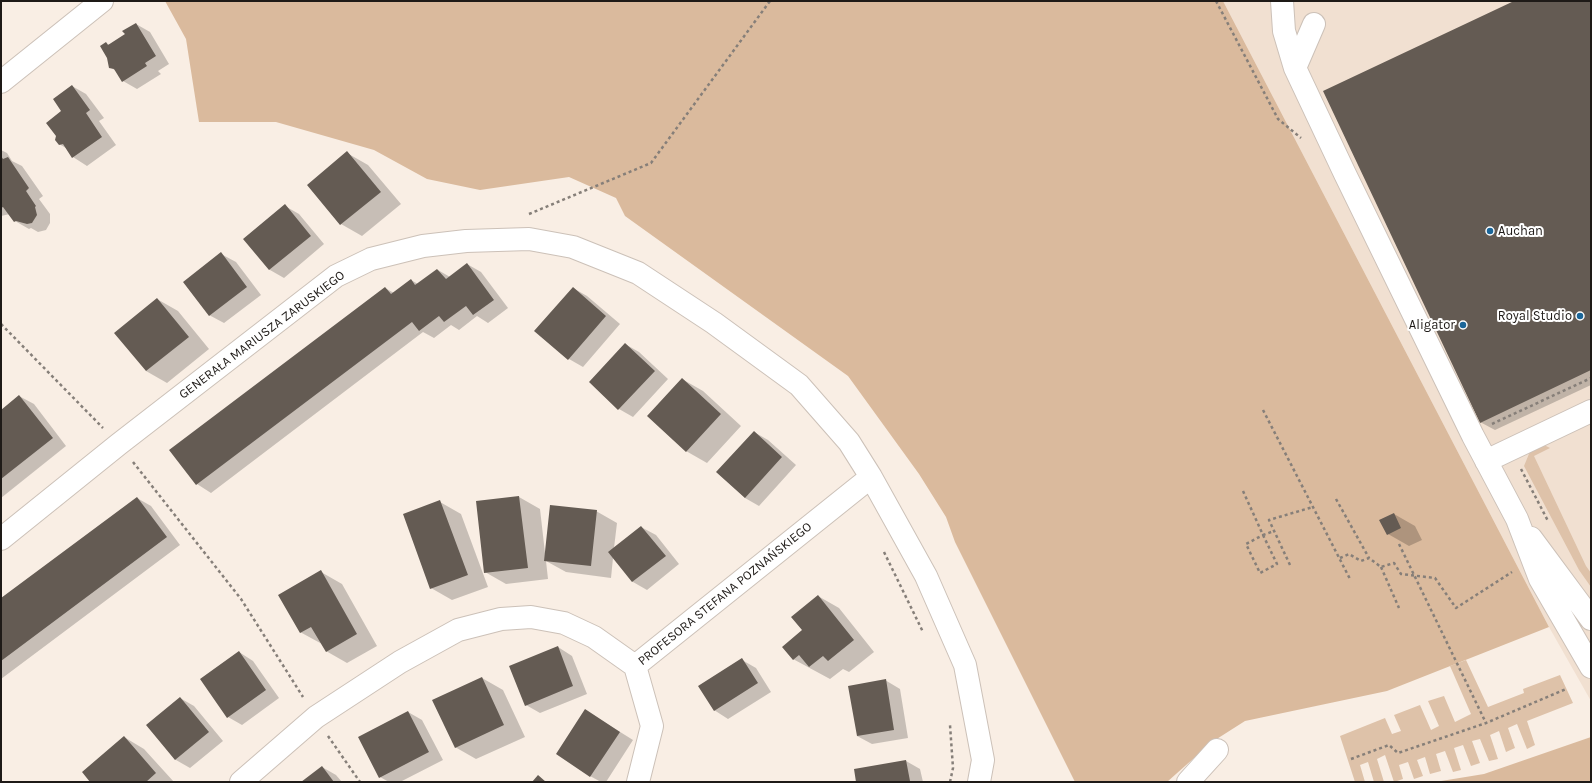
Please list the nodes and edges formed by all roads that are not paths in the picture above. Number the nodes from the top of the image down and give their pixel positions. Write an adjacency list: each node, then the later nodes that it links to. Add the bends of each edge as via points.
1 (102, 1): 5 (street)
2 (1282, 1): 4 (street, via 1284,30)
3 (1314, 24): 4 (street)
4 (1295, 68): 7 (street)
5 (1, 82)
6 (1591, 412): 7 (street)
7 (1486, 461): 9 (street)
8 (871, 477): 10 (street, GENERAŁA MARIUSZA ZARUSKIEGO, via 848,442 799,385 714,323 638,273 573,247 529,239 466,241 423,246 371,259 336,276); 14 (street, PROFESORA STEFANA POZNAŃSKIEGO); 18 (street, GENERAŁA MARIUSZA ZARUSKIEGO, via 926,576 965,665 983,760)
9 (1517, 519): 11 (street); 13 (street, via 1532,562)
10 (1, 539)
11 (1591, 619)
12 (1591, 623): 13 (street, via 1586,642)
13 (1590, 665)
14 (635, 666): 16 (street, via 594,636 564,623 531,617 501,619 458,630 400,662 316,717); 17 (street, PROFESORA STEFANA POZNAŃSKIEGO, via 652,726)
15 (1217, 750): 19 (street)
16 (241, 782)
17 (638, 782)
18 (979, 782)
19 (1188, 782)

